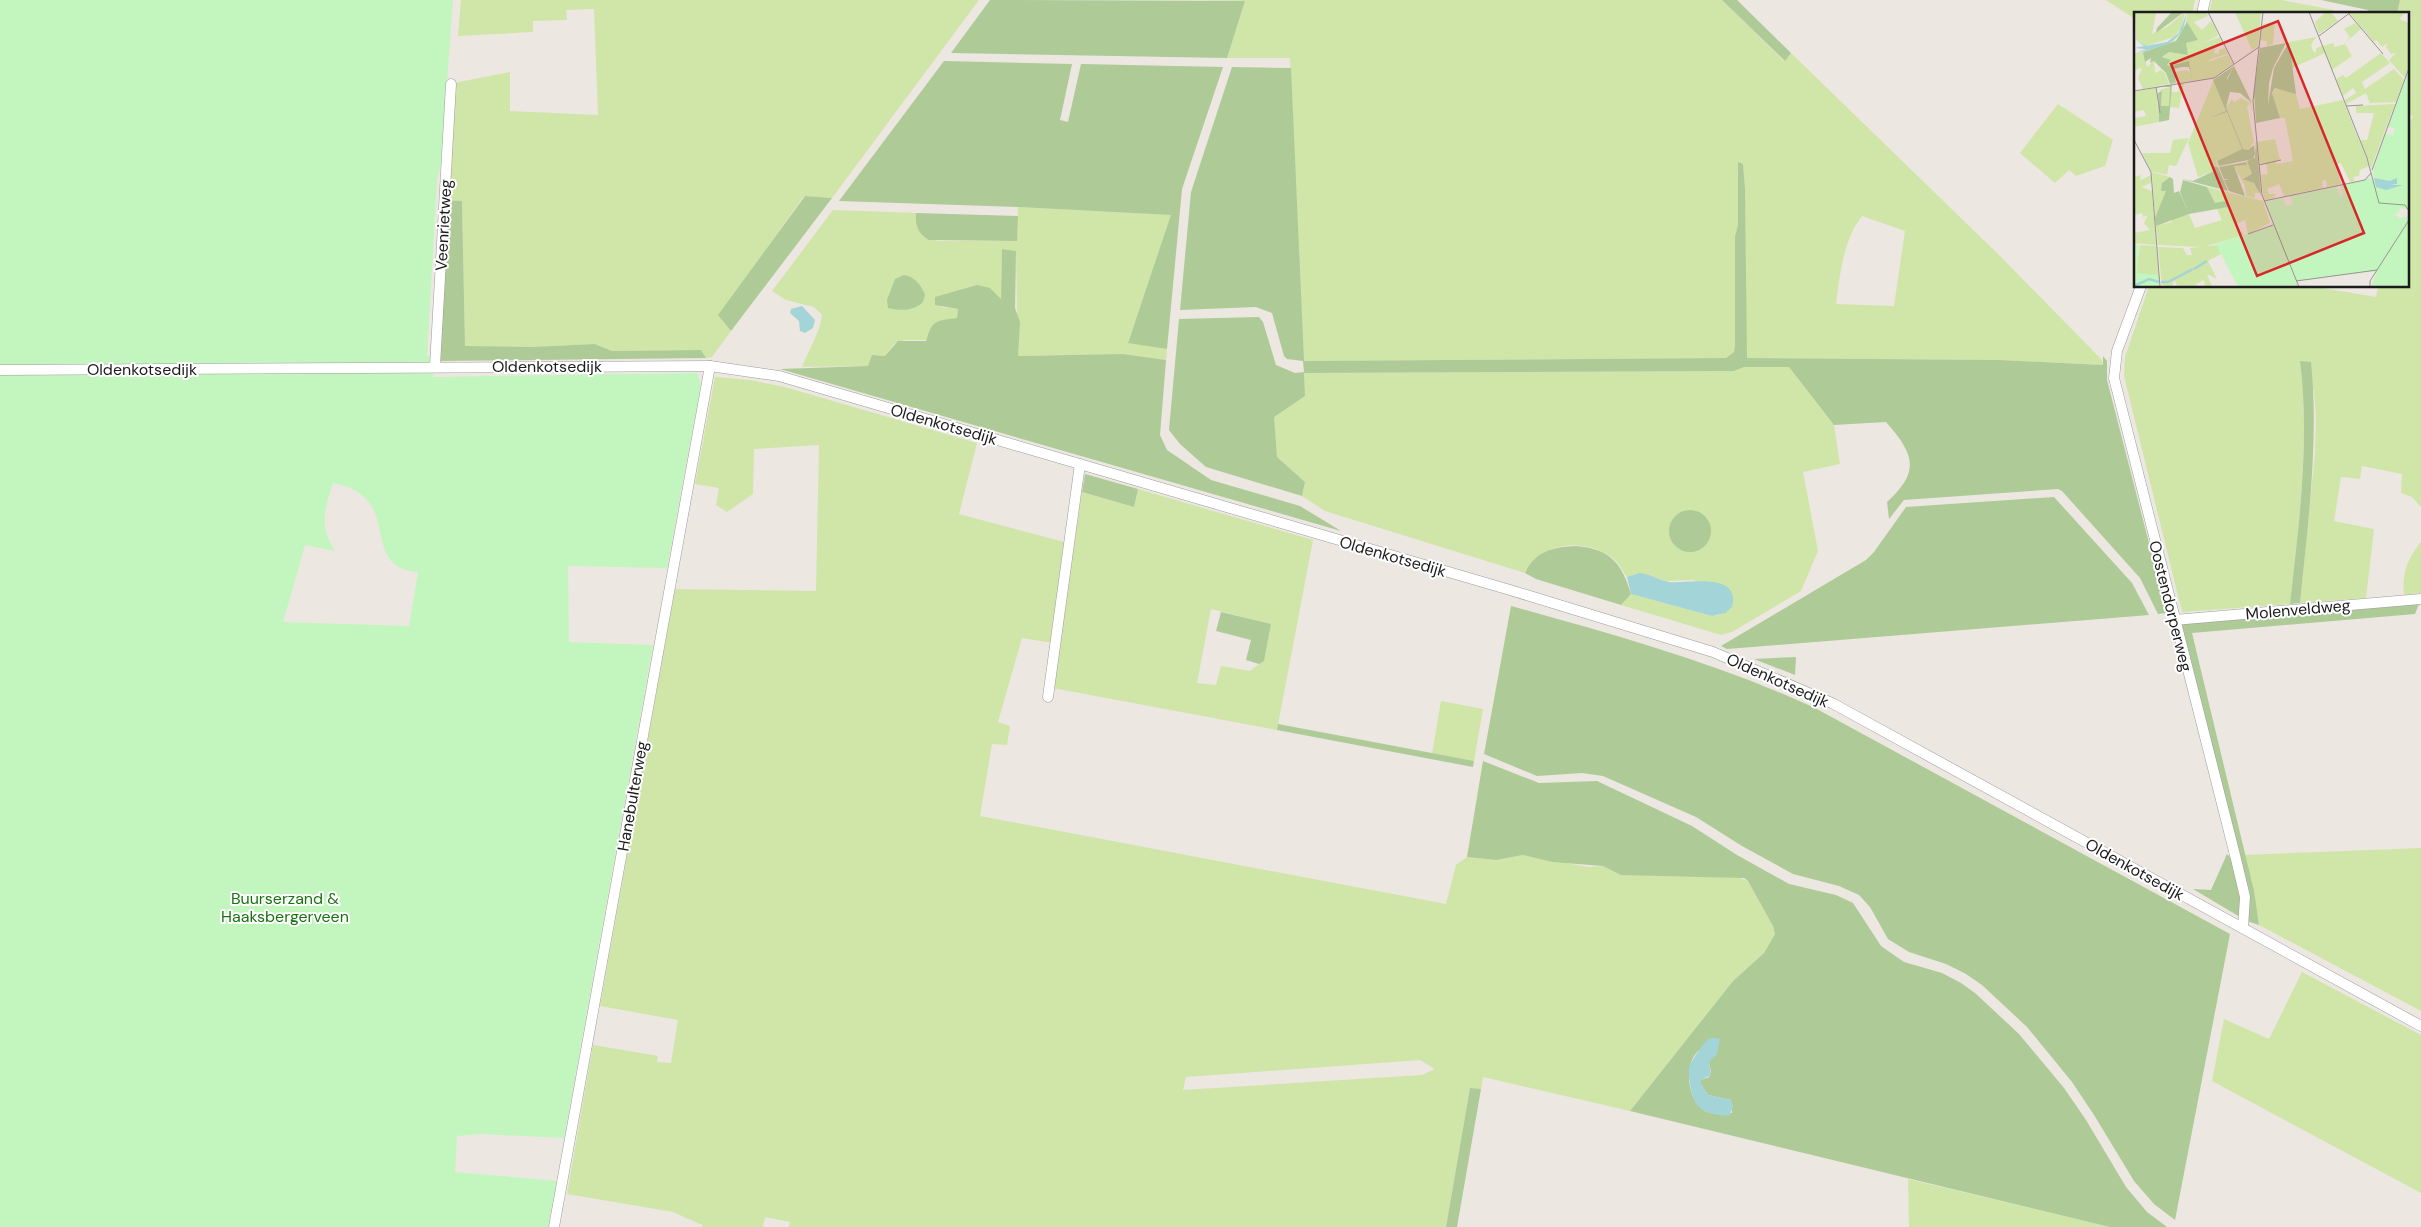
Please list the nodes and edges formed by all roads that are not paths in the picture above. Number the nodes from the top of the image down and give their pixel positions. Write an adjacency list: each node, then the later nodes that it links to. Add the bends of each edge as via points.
1 (451, 84): 3 (street, Veenrietweg)
2 (2140, 288): 8 (street, Oostendorperweg, via 2117,352 2114,378)
3 (435, 366): 4 (street, Oldenkotsedijk); 5 (street, Oldenkotsedijk)
4 (710, 366): 6 (street, Oldenkotsedijk, via 778,376); 12 (street, Hanebulterweg)
5 (0, 370)
6 (1080, 464): 9 (street); 10 (street, Oldenkotsedijk, via 1510,590 1738,661 1832,703)
7 (2421, 599): 8 (street, Molenveldweg)
8 (2174, 620): 10 (street, Oostendorperweg, via 2245,897)
9 (1048, 697)
10 (2243, 928): 11 (street, Oldenkotsedijk)
11 (2421, 1026)
12 (554, 1227)

